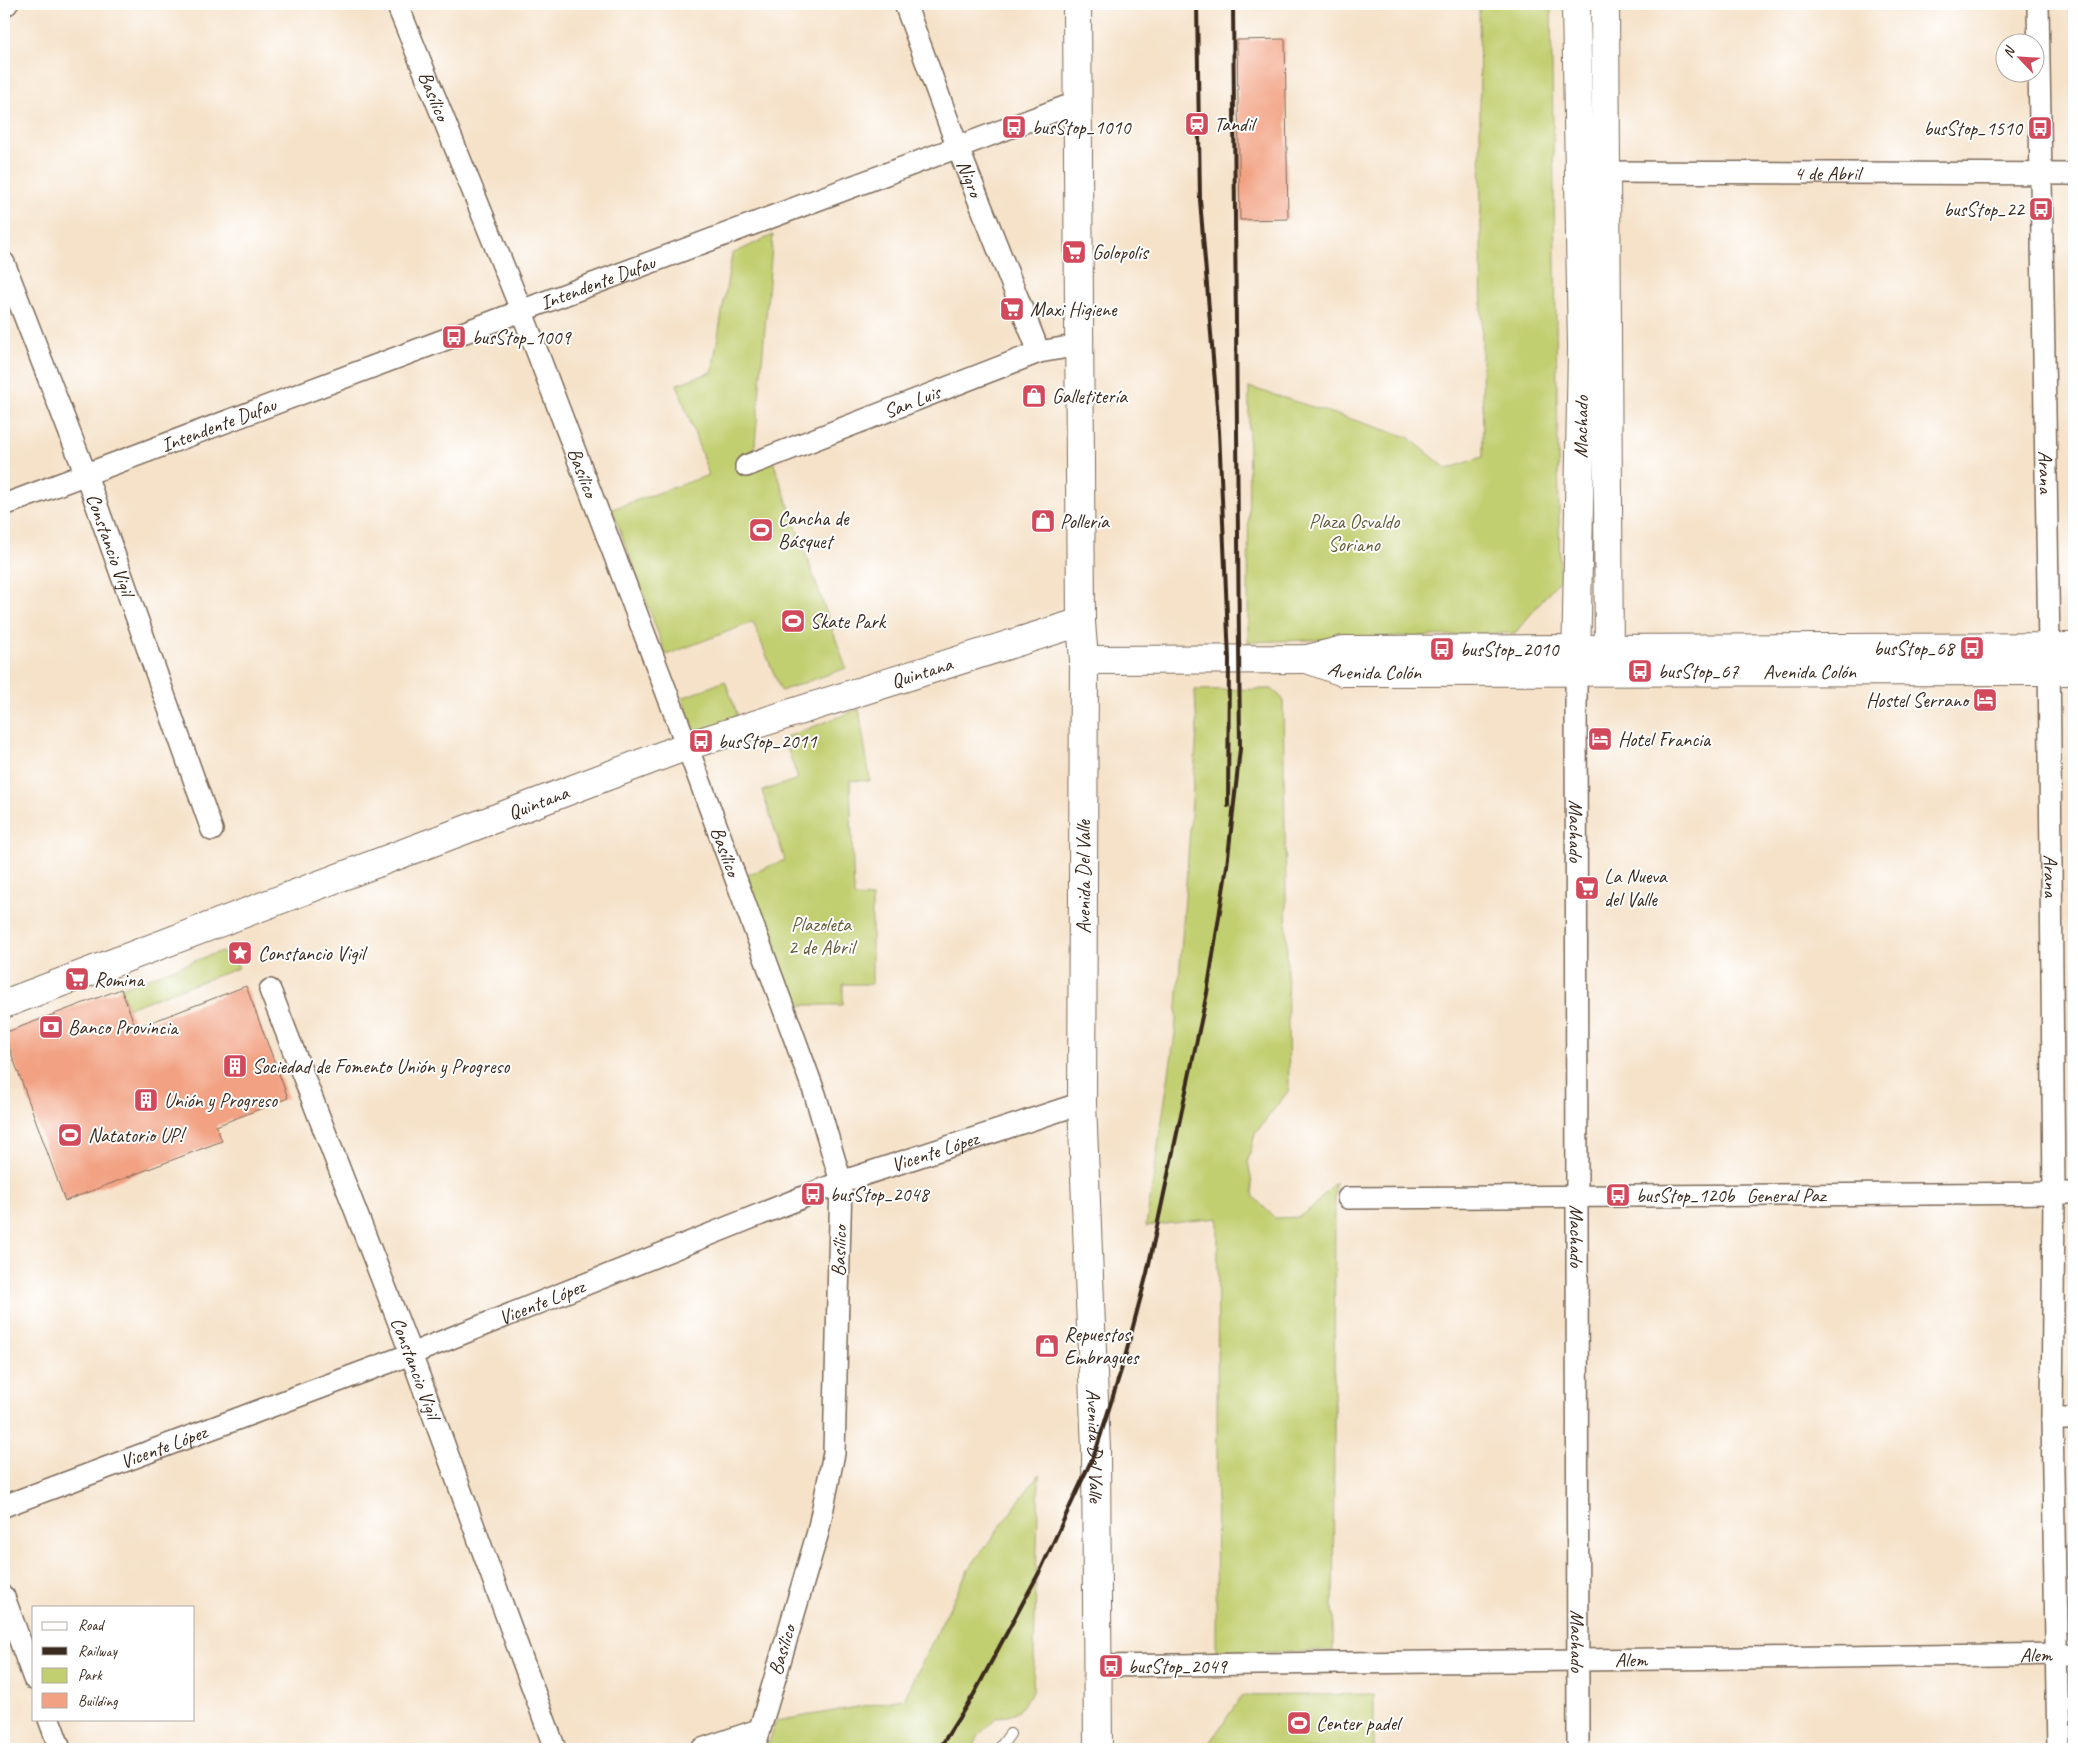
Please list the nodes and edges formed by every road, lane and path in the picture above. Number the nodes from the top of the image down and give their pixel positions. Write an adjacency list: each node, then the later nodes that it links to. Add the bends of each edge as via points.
1 (8, 4): 8 (street)
2 (396, 4): 16 (street, Basílico)
3 (905, 4): 10 (street, Nigro)
4 (1077, 4): 9 (main road, Avenida Del Valle)
5 (1576, 4): 11 (main road, Machado)
6 (1605, 4): 12 (main road, Machado)
7 (2038, 4): 14 (street, Arana)
8 (4, 5)
9 (1078, 102): 10 (street, Intendente Dufau); 17 (main road, Avenida Del Valle)
10 (958, 148): 16 (street, Intendente Dufau); 18 (street, Nigro)
11 (1579, 172): 12 (street, 4 de Abril); 25 (main road, Machado, via 1582,348)
12 (1606, 172): 14 (street, 4 de Abril); 26 (main road, Machado)
13 (2074, 174): 14 (street, 4 de Abril)
14 (2040, 175): 23 (street, Arana)
15 (4, 263): 20 (street, Constancio Vigil)
16 (522, 312): 20 (street, Intendente Dufau); 27 (street, Basílico)
17 (1080, 345): 18 (street, San Luis); 22 (main road, Avenida Del Valle)
18 (1039, 352): 19 (street, San Luis)
19 (746, 466)
20 (86, 475): 21 (street, Intendente Dufau); 28 (street, Constancio Vigil)
21 (4, 505)
22 (1081, 622): 24 (main road, Avenida Del Valle); 27 (main road, Quintana)
23 (2062, 659): 26 (main road, Avenida Colón); 33 (street, Arana)
24 (1084, 660): 25 (main road, Avenida Colón, via 1307,659 1343,650); 31 (main road, Avenida Del Valle)
25 (1576, 660): 26 (main road, Avenida Colón); 34 (street, Machado)
26 (1609, 660)
27 (686, 746): 30 (main road, Quintana); 32 (street, Basílico, via 815,1094)
28 (212, 830)
29 (270, 990): 36 (street, Constancio Vigil)
30 (4, 1004)
31 (1082, 1104): 32 (street, Vicente López); 43 (main road, Avenida Del Valle, via 1096,1450)
32 (841, 1182): 36 (street, Vicente López); 47 (street, Basílico, via 834,1453 818,1532)
33 (2064, 1194): 34 (street, General Paz); 37 (street, Arana)
34 (1577, 1195): 35 (street, General Paz); 42 (street, Machado)
35 (1348, 1198)
36 (410, 1354): 39 (street, Vicente López); 49 (street, Constancio Vigil)
37 (2052, 1419): 38 (street); 41 (street, Arana)
38 (2074, 1419)
39 (4, 1506)
40 (4, 1597): 44 (street)
41 (2066, 1654): 42 (street, Alem); 54 (street, Arana)
42 (1578, 1661): 43 (street, Alem); 53 (street, Machado)
43 (1096, 1666): 52 (main road, Avenida Del Valle)
44 (32, 1674)
45 (49, 1720): 48 (street)
46 (1010, 1734): 51 (lane)
47 (756, 1740): 50 (street)
48 (60, 1749)
49 (555, 1749)
50 (702, 1749)
51 (999, 1749)
52 (1098, 1749)
53 (1578, 1749)
54 (2058, 1749)

